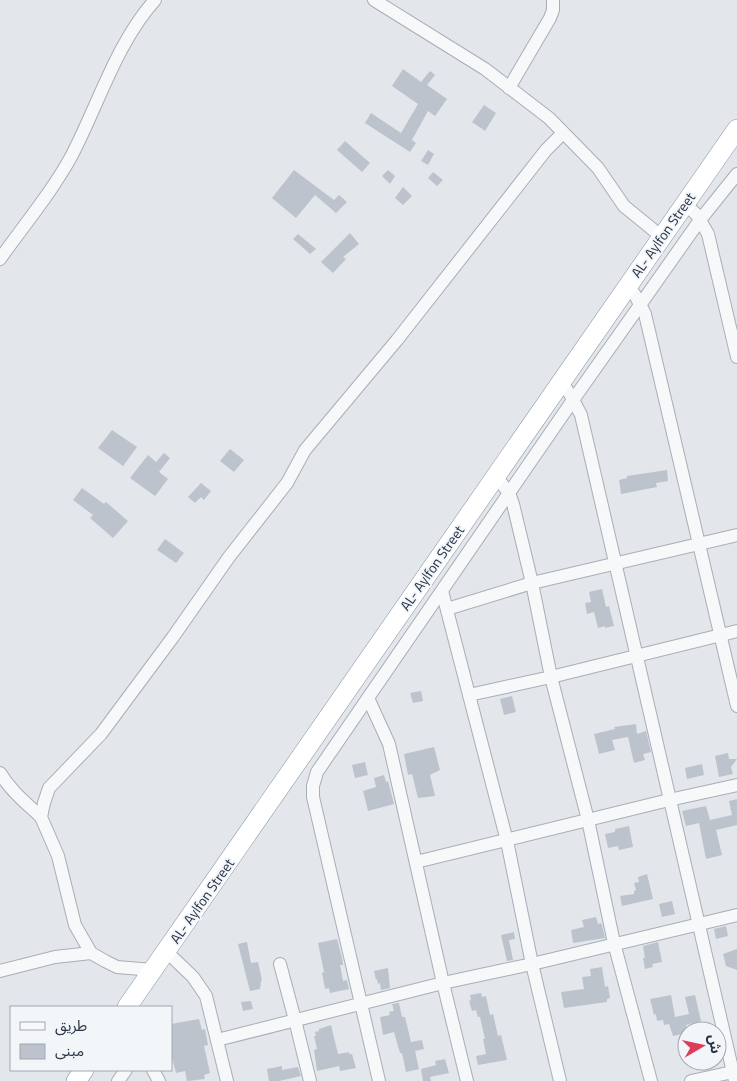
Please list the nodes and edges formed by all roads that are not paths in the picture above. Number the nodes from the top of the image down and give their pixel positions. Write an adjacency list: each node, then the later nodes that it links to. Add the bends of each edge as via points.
1 (155, 0): 11 (street, via 127,41 71,156)
2 (374, 0): 4 (street, via 485,69)
3 (553, 0): 4 (street, via 550,18)
4 (509, 88): 6 (street, via 549,118)
5 (737, 129): 8 (highway, AL- Aylfon Street)
6 (563, 133): 10 (street, via 598,168 624,206); 35 (street, via 305,450 287,483 229,557 113,720 49,788)
7 (737, 174): 9 (street)
8 (684, 204): 9 (street); 10 (highway, AL- Aylfon Street)
9 (700, 220): 13 (street); 14 (street, via 708,234)
10 (662, 237): 12 (highway, AL- Aylfon Street)
11 (0, 259)
12 (628, 286): 13 (street); 15 (highway, AL- Aylfon Street)
13 (641, 304): 16 (street); 20 (street)
14 (737, 357)
15 (561, 382): 16 (street); 17 (highway, AL- Aylfon Street)
16 (573, 400): 18 (street); 21 (street, via 580,415)
17 (496, 476): 18 (street); 42 (highway, AL- Aylfon Street)
18 (509, 493): 22 (street); 23 (street)
19 (737, 535): 20 (street)
20 (698, 544): 21 (street); 26 (street)
21 (614, 563): 22 (street); 27 (street)
22 (532, 583): 24 (street); 28 (street)
23 (442, 591): 24 (street); 30 (street)
24 (447, 609): 29 (street)
25 (737, 631): 26 (street)
26 (720, 635): 27 (street); 31 (street)
27 (637, 656): 28 (street); 34 (street)
28 (550, 677): 29 (street); 36 (street)
29 (469, 695): 37 (street)
30 (368, 698): 38 (street, via 389,744); 49 (street, via 317,772 312,791)
31 (737, 706)
32 (0, 774): 35 (street)
33 (737, 785): 34 (street)
34 (669, 800): 36 (street); 40 (street)
35 (41, 817): 43 (street, via 58,856 75,925)
36 (588, 820): 37 (street); 41 (street)
37 (507, 840): 38 (street); 45 (street)
38 (416, 862): 48 (street)
39 (737, 915): 40 (street)
40 (698, 924): 41 (street); 53 (street)
41 (614, 943): 45 (street); 59 (street)
42 (167, 952): 46 (highway, AL- Aylfon Street); 52 (street, via 202,989)
43 (91, 953): 46 (street, via 117,967); 47 (street, via 55,956)
44 (280, 964): 51 (street)
45 (532, 964): 48 (street); 58 (street)
46 (153, 970): 50 (highway, AL- Aylfon Street)
47 (0, 971)
48 (443, 983): 49 (street); 57 (street)
49 (361, 1004): 51 (street); 56 (street)
50 (128, 1006)
51 (296, 1020): 52 (street); 55 (street)
52 (217, 1040): 54 (street)
53 (735, 1075): 60 (street)
54 (227, 1081)
55 (310, 1081)
56 (379, 1081)
57 (467, 1081)
58 (560, 1081)
59 (651, 1081)
60 (691, 1081)

